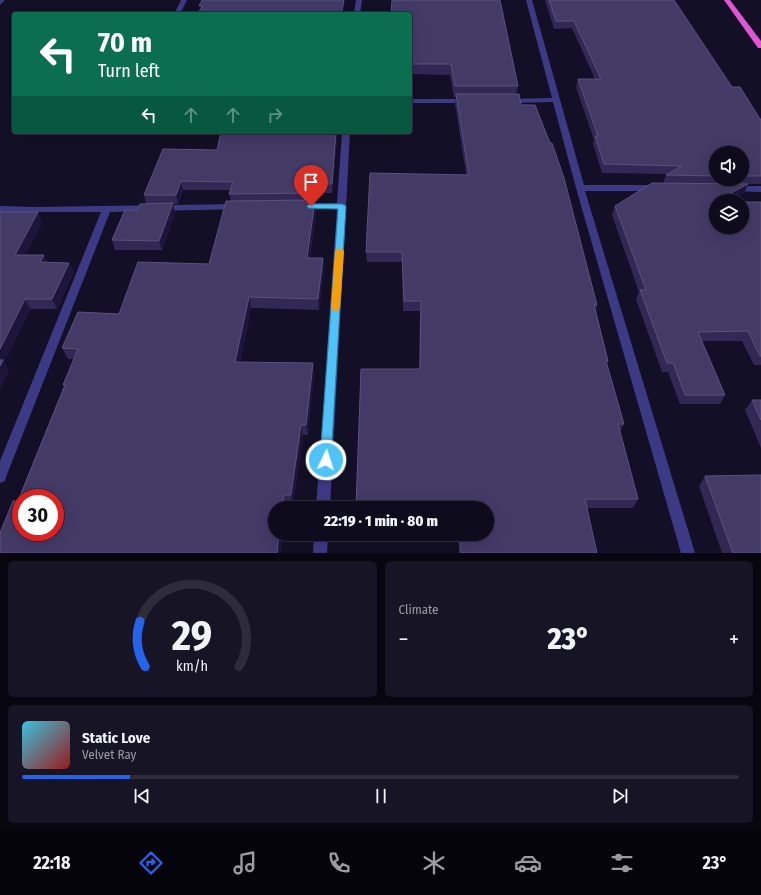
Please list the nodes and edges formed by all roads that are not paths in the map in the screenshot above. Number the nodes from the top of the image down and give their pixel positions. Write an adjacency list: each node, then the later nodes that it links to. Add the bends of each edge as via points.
1 (2, 0): 6 (street)
2 (184, 0): 7 (street)
3 (359, 0): 8 (street)
4 (529, 0): 11 (street)
5 (727, 0): 9 (highway)
6 (0, 3)
7 (178, 12)
8 (357, 12)
9 (761, 46)
10 (502, 100): 11 (street)
11 (556, 100): 15 (street)
12 (412, 101): 13 (street)
13 (479, 101)
14 (346, 134): 19 (street)
15 (580, 188): 16 (street); 28 (street)
16 (667, 188)
17 (722, 189): 18 (street)
18 (761, 189)
19 (342, 206): 21 (street); 25 (street)
20 (248, 207): 22 (street)
21 (295, 207)
22 (107, 208): 23 (street); 24 (street)
23 (0, 209)
24 (0, 477)
25 (323, 501)
26 (321, 541): 27 (street)
27 (320, 553)
28 (688, 553)

